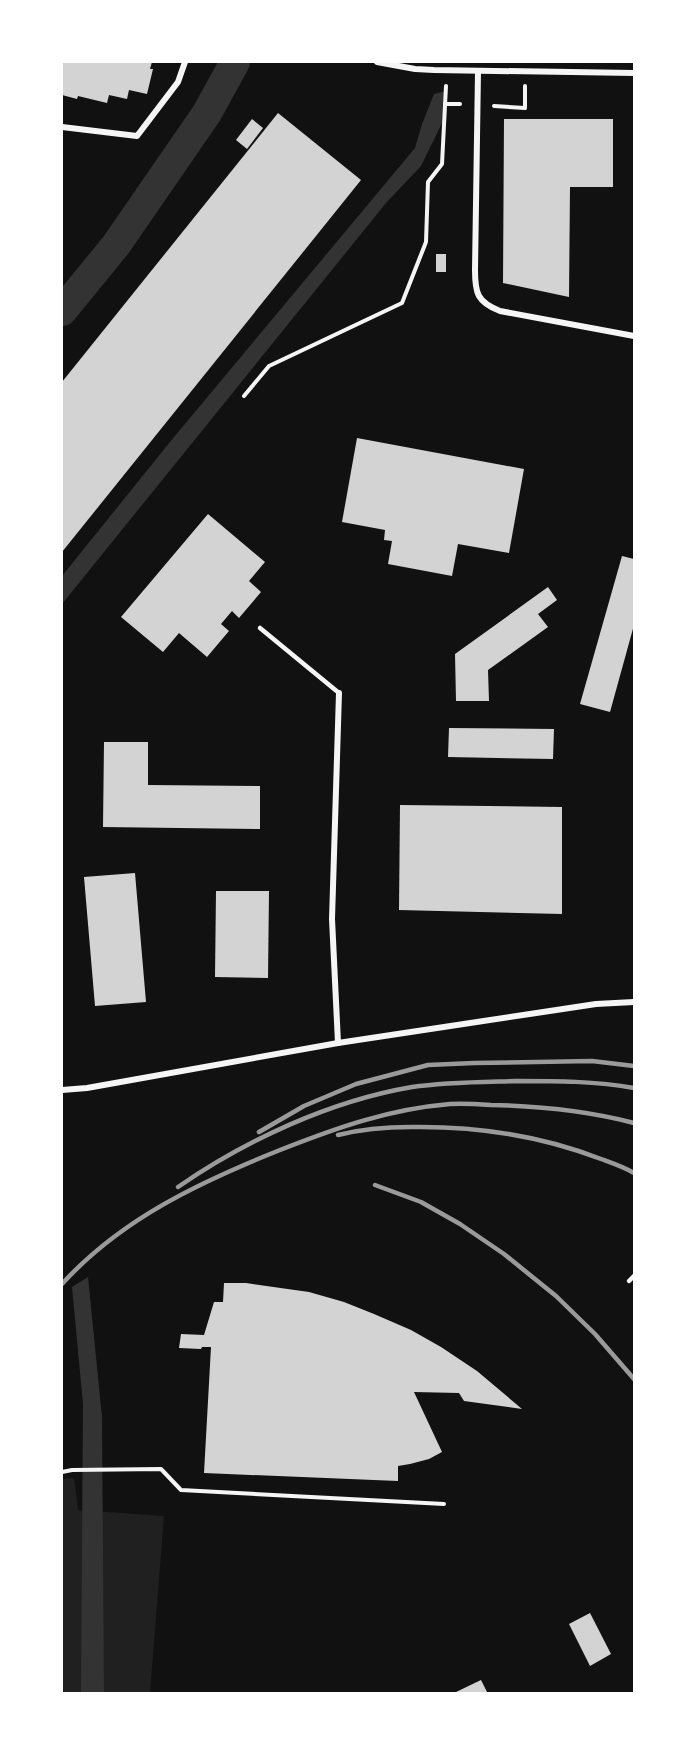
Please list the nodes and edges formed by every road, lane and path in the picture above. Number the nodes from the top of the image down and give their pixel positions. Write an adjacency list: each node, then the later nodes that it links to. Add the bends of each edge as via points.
1 (184, 62): 10 (street, via 178,82 137,136)
2 (377, 62): 3 (street, via 415,69)
3 (478, 72): 4 (street); 11 (street, via 477,294 483,303 500,311)
4 (634, 73)
5 (446, 85): 7 (path)
6 (525, 88): 9 (path, via 525,108)
7 (445, 104): 8 (path); 12 (path, via 442,164 428,182 426,242 402,303 269,366)
8 (462, 105)
9 (490, 106)
10 (62, 127)
11 (634, 336)
12 (244, 396)
13 (260, 628): 14 (lane)
14 (339, 693): 16 (street, via 332,919)
15 (634, 1002): 16 (street, via 596,1004)
16 (338, 1043): 17 (street)
17 (62, 1090)
18 (634, 1276): 19 (lane)
19 (629, 1281)
20 (62, 1472): 21 (path, via 161,1469 181,1490)
21 (444, 1504)

